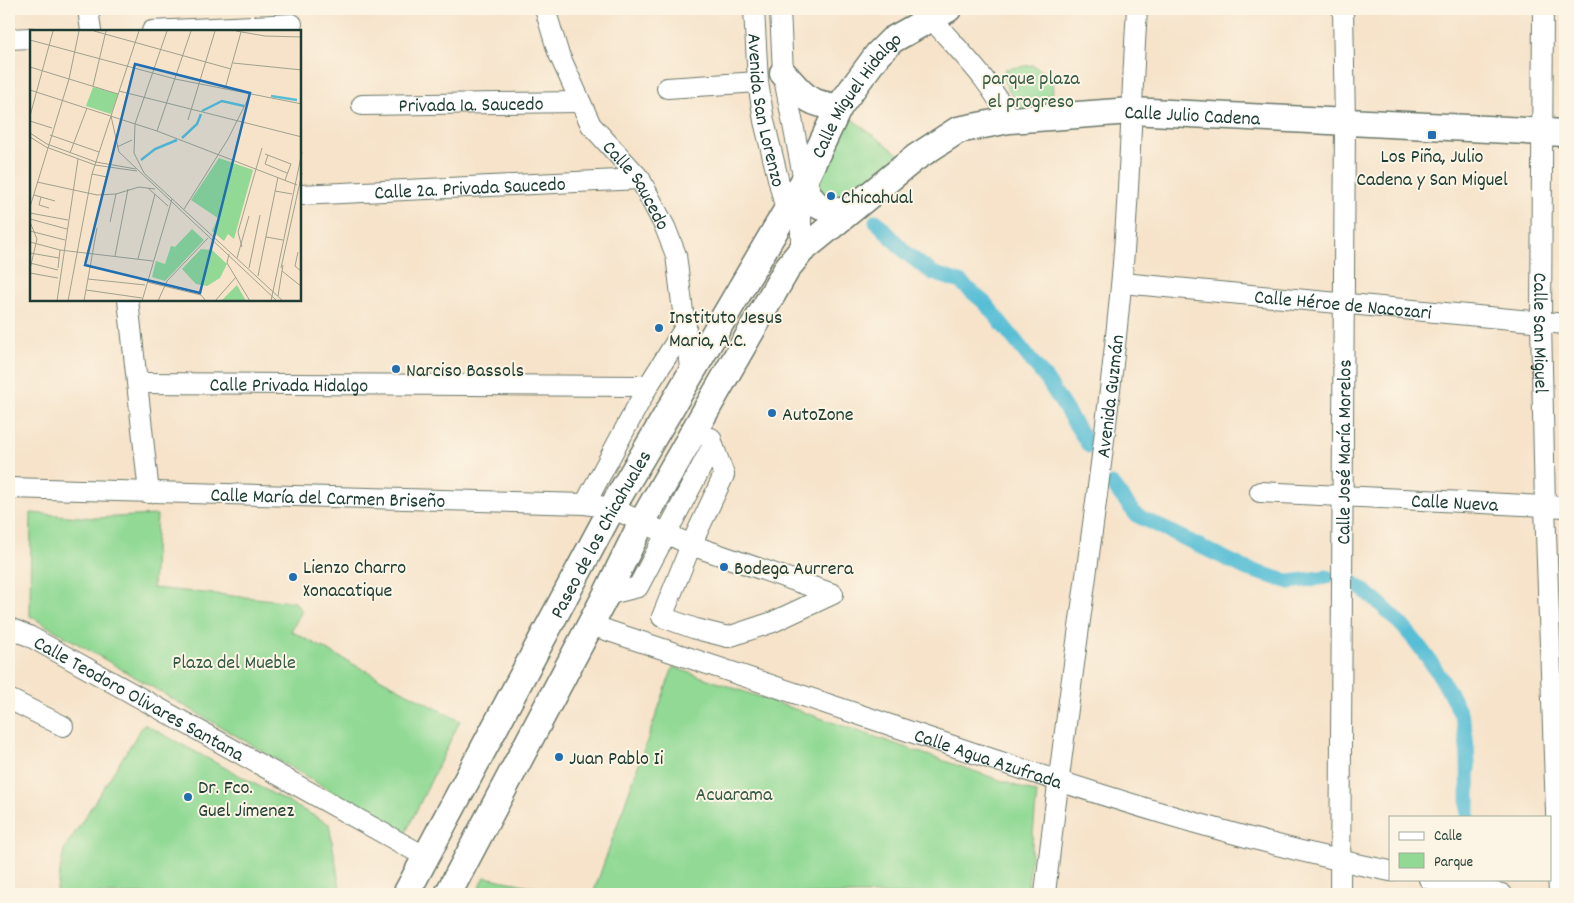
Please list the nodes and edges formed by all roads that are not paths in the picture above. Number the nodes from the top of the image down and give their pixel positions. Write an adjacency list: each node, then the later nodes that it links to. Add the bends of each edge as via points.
1 (88, 9): 10 (street)
2 (545, 9): 17 (street, Calle Saucedo, via 558,52)
3 (754, 9): 15 (street, Avenida San Lorenzo)
4 (780, 9): 14 (street, Avenida San Lorenzo)
5 (1137, 9): 20 (street, Avenida Guzmán)
6 (1344, 9): 22 (street, Calle José María Morelos)
7 (1543, 9): 23 (street, Calle San Miguel)
8 (939, 13): 19 (main road, Calle Miguel Hidalgo, via 892,40); 21 (street, via 1003,106)
9 (292, 24): 11 (street)
10 (91, 30)
11 (172, 30)
12 (30, 38): 13 (street)
13 (9, 39)
14 (783, 73): 19 (main road, via 805,97 819,106); 25 (street, Avenida San Lorenzo)
15 (758, 82): 16 (street); 27 (street, Avenida San Lorenzo)
16 (667, 88)
17 (579, 102): 18 (street, Privada 1a. Saucedo); 24 (street, Calle Saucedo, via 591,125)
18 (362, 105)
19 (839, 107): 25 (main road, Calle Miguel Hidalgo)
20 (1131, 111): 21 (main road, Calle Julio Cadena); 22 (main road, Calle Julio Cadena); 31 (street, Avenida Guzmán)
21 (1009, 120): 28 (main road, Calle Julio Cadena, via 958,130 915,158)
22 (1345, 122): 23 (main road, Calle Julio Cadena); 33 (street, Calle José María Morelos)
23 (1554, 132): 34 (street, Calle San Miguel)
24 (640, 179): 26 (street, Calle 2a. Privada Saucedo); 36 (street, Calle Saucedo, via 676,255)
25 (804, 181): 27 (main road, Paseo de los Chicahuales); 28 (main road, via 807,192 817,205 827,210); 30 (street, Avenida San Lorenzo)
26 (301, 194)
27 (786, 211): 29 (main road, Paseo de los Chicahuales)
28 (847, 212): 30 (main road, Paseo de los Chicahuales)
29 (767, 244): 30 (main road, via 778,243); 37 (main road, Paseo de los Chicahuales)
30 (794, 259): 40 (main road, Paseo de los Chicahuales)
31 (1122, 283): 33 (street, Calle Héroe de Nacozari); 59 (street, Avenida Guzmán, via 1105,438)
32 (128, 301): 38 (street)
33 (1343, 304): 34 (street, Calle Héroe de Nacozari); 45 (street, Calle José María Morelos)
34 (1541, 322): 35 (street, Calle Héroe de Nacozari); 47 (street, Calle San Miguel)
35 (1565, 324)
36 (686, 326): 37 (street, Calle Saucedo); 39 (street, Paseo de los Chicahuales)
37 (691, 376): 49 (main road, Paseo de los Chicahuales)
38 (139, 383): 39 (street, Calle Privada Hidalgo); 44 (street)
39 (648, 386): 46 (street, Paseo de los Chicahuales)
40 (704, 417): 41 (street); 50 (main road, Paseo de los Chicahuales)
41 (713, 445): 51 (street); 52 (street, via 724,475)
42 (9, 488): 44 (street, Calle María del Carmen Briseño)
43 (1260, 492): 45 (street, Calle Nueva)
44 (149, 493): 46 (street, Calle María del Carmen Briseño)
45 (1344, 497): 47 (street, Calle Nueva); 61 (street, Calle José María Morelos)
46 (585, 504): 49 (street, Calle María del Carmen Briseño)
47 (1545, 506): 48 (street, Calle Nueva); 57 (street, Calle San Miguel)
48 (1565, 507)
49 (612, 508): 50 (street, Calle María del Carmen Briseño); 60 (main road, Paseo de los Chicahuales)
50 (642, 522): 51 (street, Calle María del Carmen Briseño); 53 (main road, Paseo de los Chicahuales)
51 (665, 535): 52 (street, Calle María del Carmen Briseño); 53 (street, via 638,587)
52 (691, 545): 52 (street, Calle María del Carmen Briseño, via 662,617 696,629 728,637 773,622 833,594)
53 (606, 595): 54 (main road, Paseo de los Chicahuales)
54 (591, 625): 59 (street, Calle Agua Azufrada); 65 (main road, Paseo de los Chicahuales)
55 (9, 628): 60 (street, Calle Teodoro Olivares Santana, via 29,636)
56 (9, 699): 58 (street)
57 (1560, 708): 69 (street, Calle San Miguel)
58 (63, 726)
59 (1057, 781): 61 (street, Calle Agua Azufrada); 66 (street, Avenida Guzmán)
60 (426, 857): 64 (main road, Paseo de los Chicahuales)
61 (1340, 861): 62 (street, Calle Agua Azufrada); 67 (street, Calle José María Morelos)
62 (1389, 871)
63 (1434, 880): 68 (street)
64 (406, 894)
65 (448, 894)
66 (1045, 894)
67 (1340, 894)
68 (1502, 894)
69 (1559, 894)

